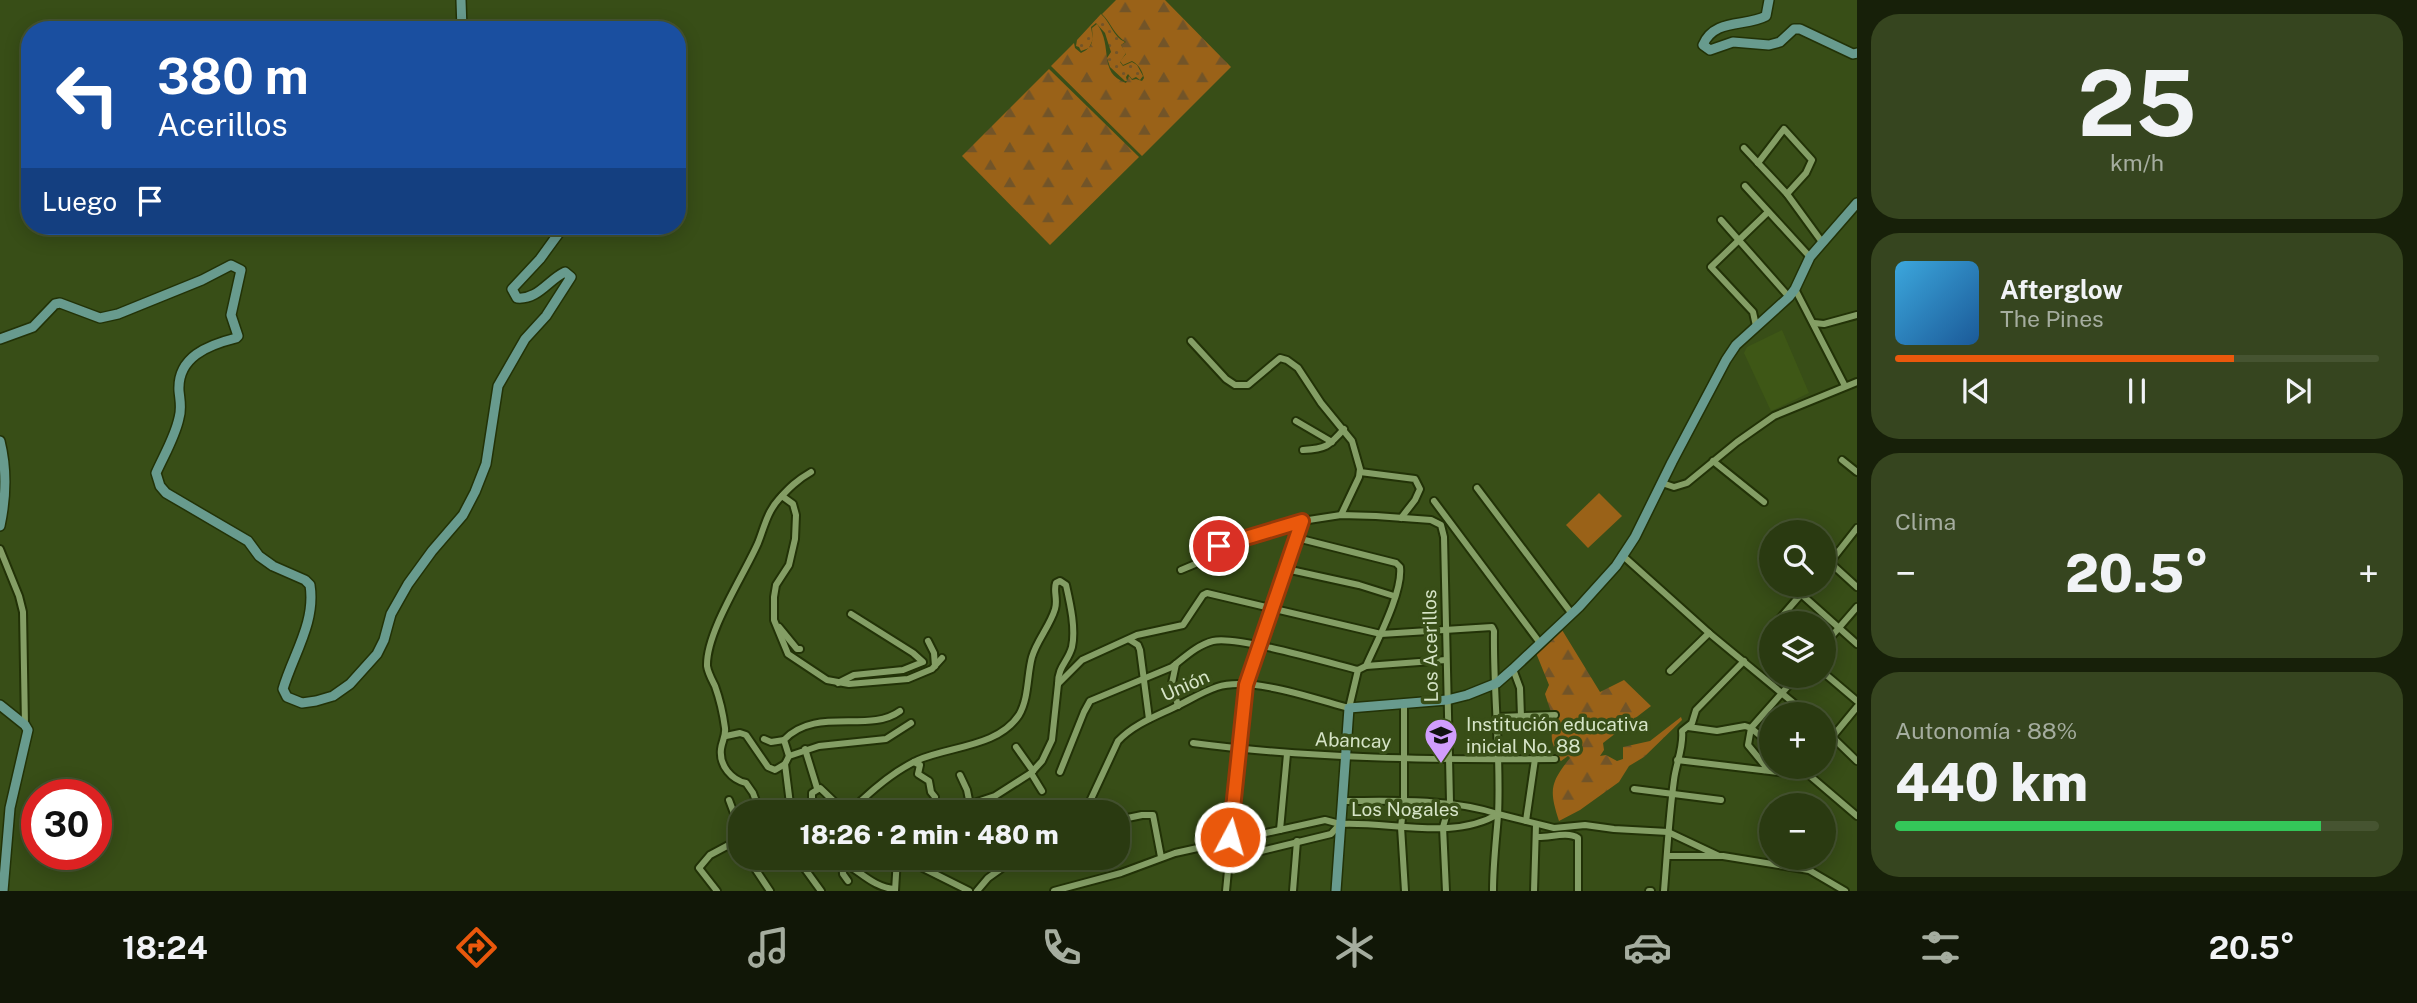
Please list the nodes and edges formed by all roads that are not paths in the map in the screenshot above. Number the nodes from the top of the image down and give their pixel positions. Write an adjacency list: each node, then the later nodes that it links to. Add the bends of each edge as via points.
1 (461, 0): 3 (street)
2 (1769, 0): 4 (street, via 1766,16 1727,25 1703,46 1710,50 1733,42 1769,45 1800,29)
3 (462, 21)
4 (1857, 53)
5 (1744, 148): 6 (street)
6 (1758, 163): 8 (street); 8 (street, via 1784,129 1812,160)
7 (1745, 186): 10 (street)
8 (1787, 194): 14 (street)
9 (1857, 203): 14 (street)
10 (1768, 212): 13 (street); 15 (street)
11 (1721, 220): 13 (street)
12 (557, 235): 20 (street, via 512,289 517,298 524,299 560,274 571,277 546,316 524,339 498,386 486,464 463,515 408,584 377,654 350,684 316,701 302,703 283,690 310,613 310,585 273,566 248,541 166,493 157,479 179,420 180,376 188,361 210,345 238,336 231,315 241,270 232,265 165,296 100,318 55,304 33,327)
13 (1739, 240): 16 (street); 19 (street, via 1711,267 1753,312)
14 (1822, 242): 15 (street)
15 (1810, 257): 16 (street)
16 (1792, 293): 18 (street); 19 (street)
17 (1857, 315): 18 (street)
18 (1814, 323): 23 (street)
19 (1756, 326): 34 (street, via 1726,359)
20 (0, 339)
21 (1191, 341): 25 (street, via 1235,385 1248,385 1280,358 1287,359)
22 (1857, 382): 23 (street)
23 (1845, 386): 30 (street, via 1774,416)
24 (1296, 421): 27 (street)
25 (1344, 429): 27 (street); 32 (street)
26 (0, 441): 42 (street, via 5,479)
27 (1332, 442): 28 (street, via 1321,450)
28 (1303, 450)
29 (1842, 460): 33 (street)
30 (1713, 461): 34 (street, via 1681,486); 38 (street)
31 (811, 472): 36 (street)
32 (1360, 472): 39 (street); 40 (street, via 1415,479 1420,489)
33 (1857, 472)
34 (1662, 483): 46 (street)
35 (1477, 488): 59 (street)
36 (782, 496): 60 (street, via 793,503 796,526 789,565 776,585); 108 (street, via 765,522 711,643 707,666)
37 (1434, 501): 68 (street)
38 (1764, 502)
39 (1341, 515): 40 (street); 41 (street)
40 (1401, 518): 62 (street, Los Acerillos, via 1441,524)
41 (1302, 521): 44 (street); 50 (street, via 1219,546)
42 (0, 526)
43 (1857, 528): 47 (street)
44 (1297, 538): 49 (street); 52 (street, via 1400,567)
45 (0, 549): 103 (street, via 23,612)
46 (1622, 555): 59 (street); 64 (street)
47 (1836, 555)
48 (1836, 568): 51 (street)
49 (1286, 569): 52 (street); 56 (street)
50 (1181, 570)
51 (1857, 587)
52 (1394, 596): 65 (street)
53 (1798, 597): 57 (street)
54 (1804, 597): 61 (street)
55 (1857, 607): 61 (street)
56 (1272, 610): 65 (street); 66 (street, via 1207,593 1183,625); 70 (street)
57 (1786, 611)
58 (851, 614): 82 (street, via 923,662 903,670 854,675)
59 (1572, 614): 68 (street)
60 (777, 626): 71 (street); 82 (street, via 788,654)
61 (1839, 628): 63 (street); 69 (street)
62 (1444, 629): 65 (street); 73 (street, Los Acerillos); 83 (street, via 1494,628)
63 (1836, 631)
64 (1709, 633): 74 (street); 80 (street)
65 (1381, 634): 77 (street)
66 (1130, 640): 81 (street, via 1140,650); 85 (street, via 1082,660)
67 (928, 641): 76 (street)
68 (1540, 643): 78 (street)
69 (1857, 644)
70 (1258, 646): 75 (street, via 1212,641); 79 (street); 86 (street)
71 (800, 649)
72 (942, 658): 76 (street)
73 (1446, 660): 77 (street); 89 (street, Los Acerillos)
74 (1744, 662): 88 (street); 104 (street, via 1695,712)
75 (1176, 664): 81 (street); 94 (street, via 1172,682)
76 (934, 666): 82 (street, via 908,680)
77 (1366, 666): 79 (street)
78 (1513, 668): 83 (street); 100 (street, via 1520,688)
79 (1357, 670): 96 (street)
80 (1670, 671)
81 (1143, 678): 101 (street); 131 (street, via 1090,701)
82 (838, 683)
83 (1497, 683): 89 (street); 99 (street)
84 (1836, 683): 90 (street)
85 (1058, 684): 127 (street, via 1059,669 1072,649 1069,597 1060,581 1054,587 1055,610 1032,657 1021,712 1011,726 990,738); 130 (street, via 1052,740)
86 (1246, 685): 94 (street, Unión, via 1217,687); 96 (street, Unión); 114 (street)
87 (1787, 688): 88 (street)
88 (1783, 693): 91 (street); 105 (street)
89 (1447, 700): 92 (street); 120 (street, Los Acerillos)
90 (1857, 701)
91 (1793, 702)
92 (1404, 704): 96 (street); 119 (street)
93 (0, 705): 103 (street)
94 (1178, 706): 101 (street, Unión)
95 (1857, 707): 106 (street)
96 (1349, 708): 118 (street)
97 (900, 711): 110 (street, via 881,719 810,725 794,730)
98 (1555, 715): 100 (street)
99 (1497, 717): 100 (street); 121 (street)
100 (1521, 717)
101 (1149, 719): 146 (street, Unión, via 1118,741)
102 (911, 723): 115 (street, via 886,739)
103 (25, 725): 152 (street, via 28,730)
104 (1688, 727): 105 (street, via 1717,731); 125 (street, via 1682,731)
105 (1751, 728): 107 (street); 124 (street, via 1748,746)
106 (1836, 732)
107 (1759, 735)
108 (726, 736): 128 (street, via 746,735 768,768 775,770); 139 (street, via 720,750 725,767 730,776 746,783)
109 (764, 739): 110 (street)
110 (784, 740): 117 (street)
111 (1836, 741): 126 (street)
112 (1193, 743): 114 (street, Abancay)
113 (1016, 747): 130 (street)
114 (1238, 749): 116 (street, Abancay); 164 (street)
115 (805, 750): 117 (street); 134 (street)
116 (1287, 754): 118 (street, Abancay); 161 (street)
117 (789, 756): 128 (street)
118 (1344, 756): 119 (street, Abancay); 148 (street)
119 (1404, 758): 120 (street, Abancay); 149 (street)
120 (1449, 759): 121 (street, Abancay); 150 (street, Los Acerillos)
121 (1497, 759): 122 (street, Abancay); 153 (street)
122 (1535, 759): 123 (street, Abancay); 156 (street)
123 (1555, 759)
124 (1759, 759)
125 (1677, 760): 129 (street); 137 (street)
126 (1857, 761)
127 (914, 762): 138 (street, via 920,765 918,774 929,781); 143 (street)
128 (785, 764): 140 (street)
129 (1759, 769)
130 (1032, 772): 136 (street); 145 (street)
131 (1060, 772)
132 (960, 775): 144 (street)
133 (1815, 779): 154 (street)
134 (817, 788): 141 (street); 142 (street)
135 (1634, 789): 137 (street)
136 (1042, 791)
137 (1672, 794): 147 (street); 162 (street)
138 (935, 797)
139 (754, 800)
140 (790, 800)
141 (812, 800)
142 (834, 800)
143 (862, 800)
144 (969, 800)
145 (982, 800)
146 (1091, 800)
147 (1721, 800)
148 (1342, 801): 149 (street); 157 (street)
149 (1404, 802): 150 (street); 159 (street)
150 (1450, 803): 153 (street); 160 (street, Los Acerillos)
151 (0, 807): 152 (street)
152 (10, 808): 180 (street)
153 (1498, 814): 156 (street); 160 (street, Los Nogales, via 1485,822); 192 (street)
154 (1857, 816)
155 (1130, 817): 169 (street, via 1153,815)
156 (1525, 821): 158 (street)
157 (1340, 824): 159 (street, Los Nogales); 161 (street, via 1325,820); 165 (street, Los Nogales, via 1331,834); 189 (street)
158 (1536, 825): 162 (street); 163 (street)
159 (1401, 827): 160 (street, Los Nogales); 190 (street)
160 (1443, 827): 191 (street, Los Acerillos)
161 (1280, 830): 164 (street)
162 (1668, 832): 167 (street); 168 (street)
163 (1536, 836): 193 (street); 194 (street, via 1578,838)
164 (1229, 840): 169 (street); 170 (street)
165 (1297, 841): 170 (street, Los Nogales); 188 (street)
166 (728, 847): 181 (street, via 710,855 699,868)
167 (1667, 856): 168 (street); 195 (street)
168 (1719, 856): 196 (street, via 1809,870)
169 (1161, 857): 186 (street)
170 (1229, 859): 187 (street)
171 (756, 870): 182 (street)
172 (806, 870): 183 (street)
173 (843, 870): 178 (street)
174 (857, 870): 179 (street, via 877,886)
175 (896, 870): 179 (street)
176 (927, 870): 184 (street)
177 (999, 870): 185 (street)
178 (848, 881)
179 (895, 890)
180 (3, 891)
181 (717, 891)
182 (770, 891)
183 (821, 891)
184 (970, 891)
185 (977, 891)
186 (1054, 891)
187 (1226, 891)
188 (1293, 891)
189 (1336, 891)
190 (1405, 891)
191 (1446, 891)
192 (1493, 891)
193 (1534, 891)
194 (1578, 891)
195 (1664, 891)
196 (1845, 891)

